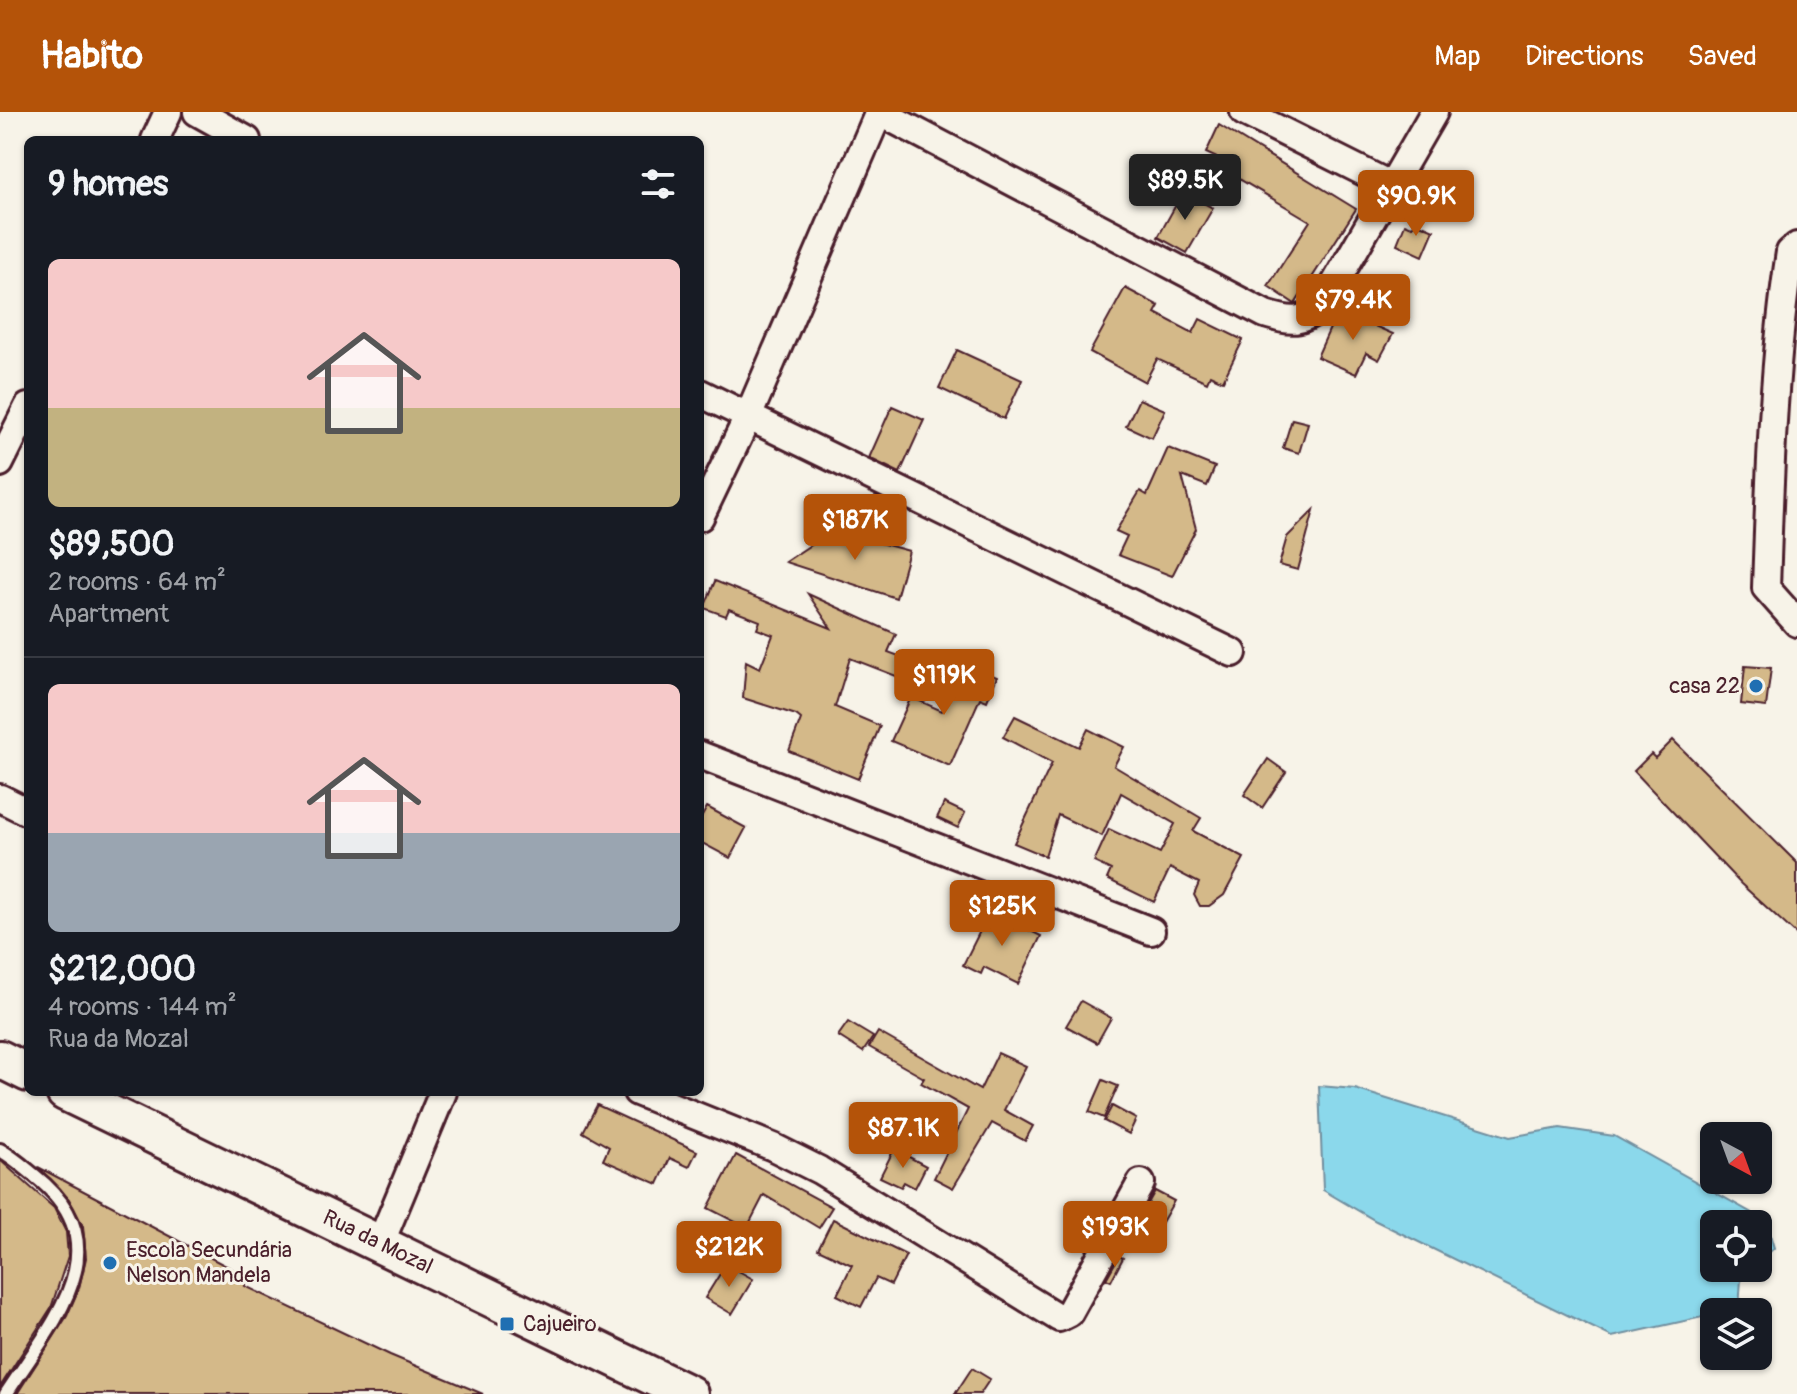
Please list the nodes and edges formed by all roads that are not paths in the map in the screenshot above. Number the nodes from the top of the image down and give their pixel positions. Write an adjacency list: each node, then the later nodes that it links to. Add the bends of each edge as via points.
1 (168, 112): 6 (street)
2 (197, 112): 7 (street)
3 (879, 112): 8 (street, via 1287,321 1306,319 1322,306); 11 (street)
4 (1244, 112): 8 (street)
5 (1434, 112): 8 (street)
6 (157, 136)
7 (240, 136)
8 (1392, 186)
9 (1797, 246): 13 (street, via 1790,252 1786,281)
10 (704, 395): 11 (street)
11 (747, 419): 15 (street); 17 (street)
12 (24, 421): 14 (street)
13 (1784, 427): 16 (street, via 1766,588)
14 (0, 463)
15 (704, 509)
16 (1797, 623)
17 (1233, 653)
18 (704, 757): 21 (street)
19 (0, 798): 20 (street)
20 (24, 810)
21 (1151, 931)
22 (0, 1059): 23 (main road)
23 (24, 1071)
24 (73, 1096): 29 (main road, Rua da Mozal)
25 (441, 1096): 29 (street)
26 (647, 1096): 28 (street, via 819,1170 1059,1318 1069,1313)
27 (0, 1150): 30 (lane, via 54,1191 79,1239 78,1265 64,1305)
28 (1141, 1183)
29 (380, 1244): 31 (main road, Rua da Mozal)
30 (6, 1394)
31 (689, 1394)

